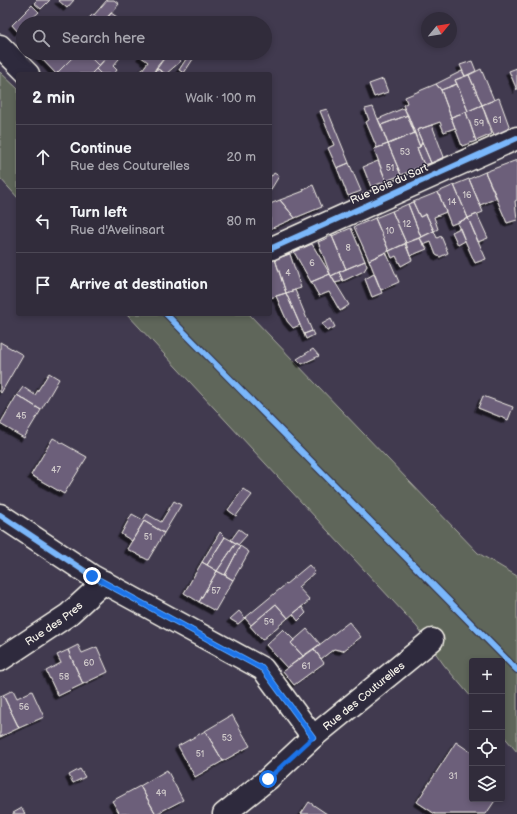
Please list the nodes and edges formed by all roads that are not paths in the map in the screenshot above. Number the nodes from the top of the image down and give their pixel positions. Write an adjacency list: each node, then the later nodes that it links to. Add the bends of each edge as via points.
1 (0, 46): 2 (street)
2 (26, 72)
3 (517, 138): 4 (street, Rue Bois du Sart)
4 (272, 247)
5 (0, 515): 6 (street)
6 (104, 582): 8 (street, Rue des Pres, via 68,615); 9 (street, via 263,669)
7 (432, 640): 9 (street, Rue des Couturelles)
8 (0, 660)
9 (313, 737): 10 (street, Rue des Couturelles, via 268,779)
10 (224, 814)

